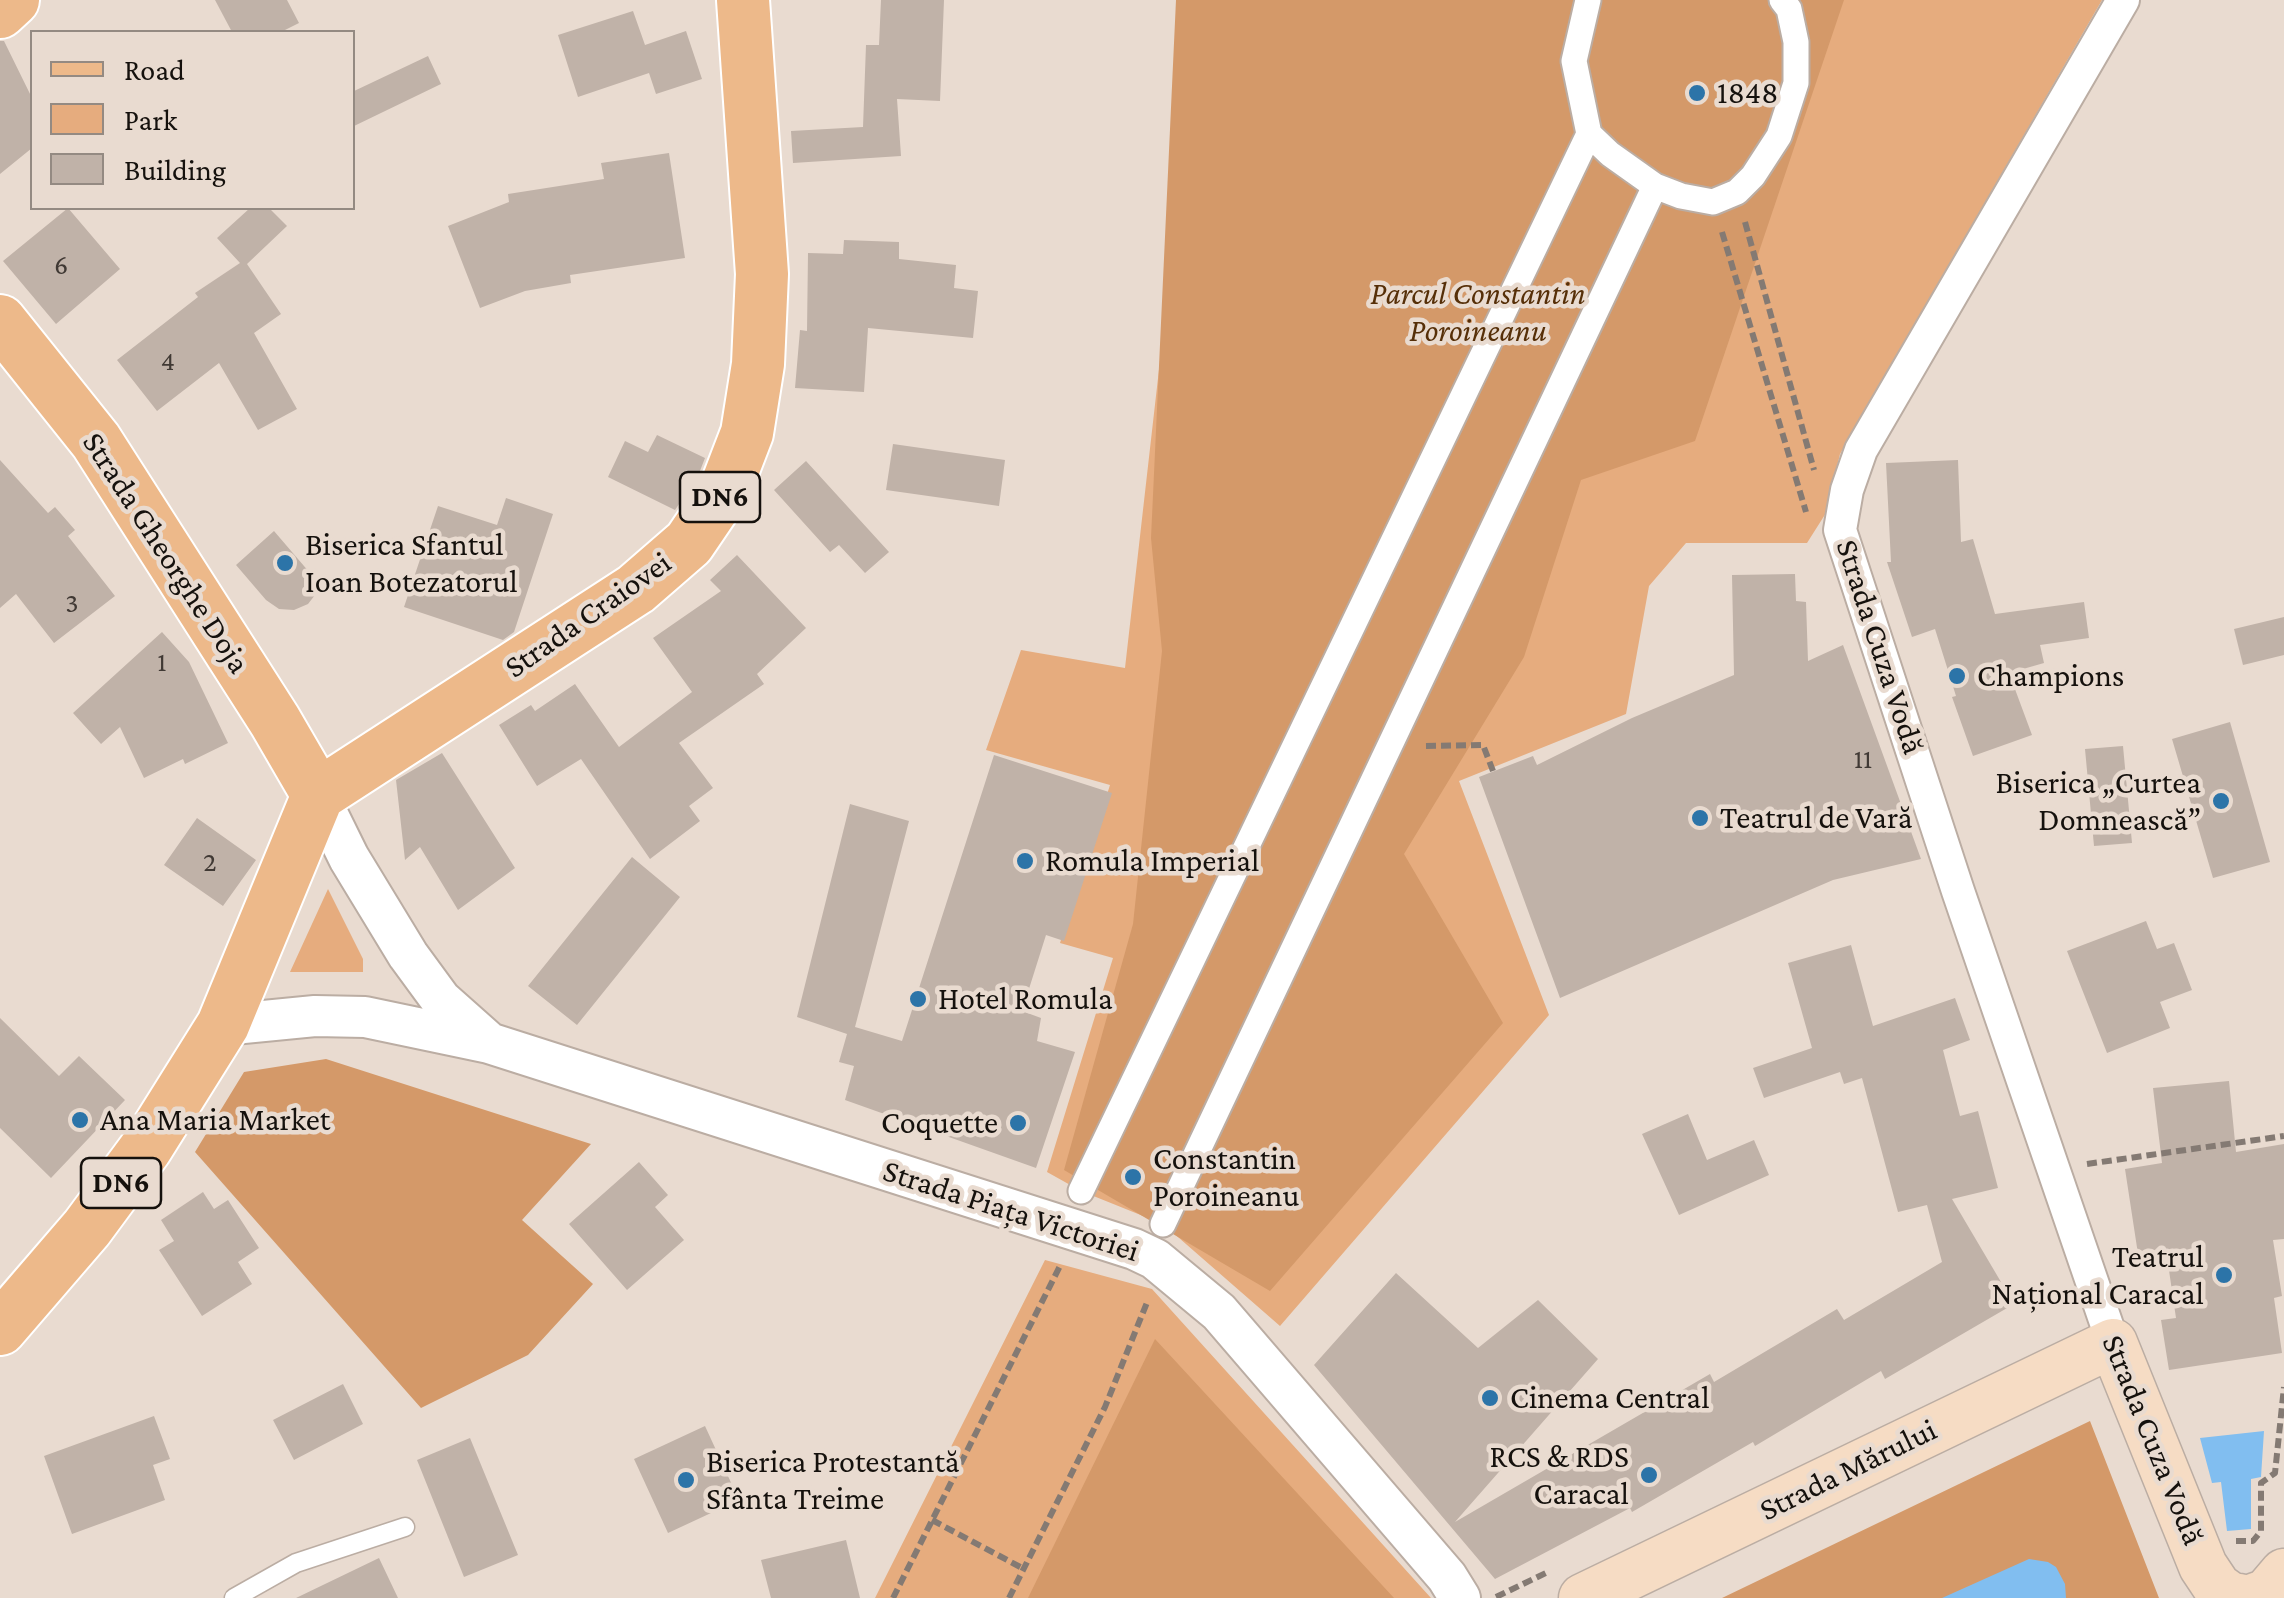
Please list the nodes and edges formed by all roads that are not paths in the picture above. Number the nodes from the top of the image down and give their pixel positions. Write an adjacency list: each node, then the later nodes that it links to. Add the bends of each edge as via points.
1 (13, 0): 6 (main road)
2 (743, 0): 10 (main road, Strada Craiovei / DN6, via 762,274 747,433 725,490 689,543 636,589)
3 (1588, 0): 7 (street, via 1574,61)
4 (1782, 0): 8 (street, via 1796,42 1796,83 1779,136 1753,176 1725,197 1681,196)
5 (2124, 0): 16 (street, Strada Cuza Vodă, via 1861,450 1827,526 1840,530)
6 (0, 12)
7 (1589, 134): 8 (street); 13 (street)
8 (1655, 186): 14 (street)
9 (0, 320): 10 (main road, Strada Gheorghe Doja, via 96,442)
10 (318, 794): 11 (main road, DN6); 12 (street, Strada Piața Victoriei, via 408,956 441,1000)
11 (223, 1024): 12 (street, Strada Piața Victoriei, via 364,1018); 15 (main road, DN6, via 88,1228)
12 (489, 1042): 20 (street, Strada Piața Victoriei, via 1156,1259 1219,1312 1447,1577)
13 (1081, 1191)
14 (1163, 1224)
15 (0, 1328)
16 (2113, 1343): 19 (main road, Strada Mărului); 22 (main road, Strada Cuza Vodă, via 2204,1566 2217,1587)
17 (405, 1528): 21 (lane, via 296,1563)
18 (2284, 1574): 23 (main road)
19 (1571, 1582)
20 (1472, 1591)
21 (234, 1598)
22 (2240, 1598)
23 (2252, 1598)

